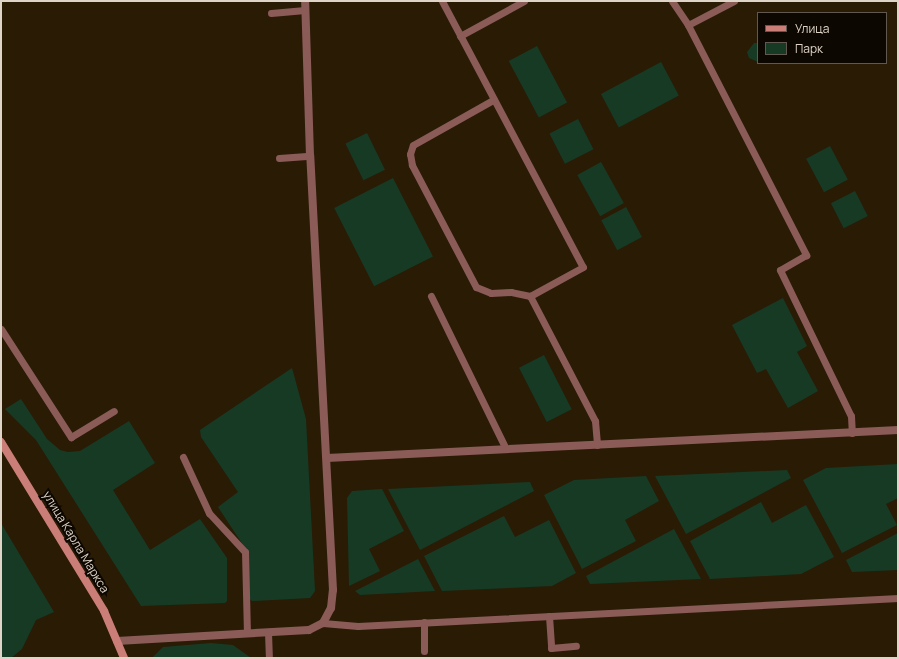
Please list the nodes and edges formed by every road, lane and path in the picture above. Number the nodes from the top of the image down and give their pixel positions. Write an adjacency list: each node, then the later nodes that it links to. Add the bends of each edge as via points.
1 (442, 1): 8 (lane)
2 (524, 1): 8 (lane)
3 (672, 1): 7 (lane)
4 (734, 1): 7 (lane)
5 (305, 5): 6 (lane); 10 (street)
6 (271, 13)
7 (688, 25): 17 (lane, via 806,256 780,270 851,416)
8 (460, 36): 9 (lane)
9 (493, 100): 13 (lane, via 583,267); 13 (lane, via 413,145 410,154 412,165 476,287 491,293 511,292)
10 (310, 156): 11 (lane); 22 (street)
11 (279, 158)
12 (431, 296): 20 (lane)
13 (530, 296): 19 (lane, via 595,421)
14 (1, 329): 15 (lane, via 72,437)
15 (114, 411)
16 (898, 430): 17 (street)
17 (852, 433): 19 (street)
18 (1, 442): 29 (main road, улица Карла Маркса, via 104,611)
19 (597, 445): 20 (street)
20 (506, 449): 22 (street)
21 (183, 457): 28 (lane, via 209,513 245,552)
22 (327, 458): 26 (street, via 333,590 331,608)
23 (898, 598): 24 (lane)
24 (549, 616): 25 (lane); 30 (lane, via 551,648)
25 (424, 622): 26 (lane, via 358,626); 31 (lane)
26 (323, 623): 27 (street, via 309,630)
27 (268, 632): 28 (street); 33 (lane)
28 (247, 633): 29 (street)
29 (117, 641): 32 (main road, улица Карла Маркса)
30 (576, 646)
31 (424, 651)
32 (124, 658)
33 (269, 658)

